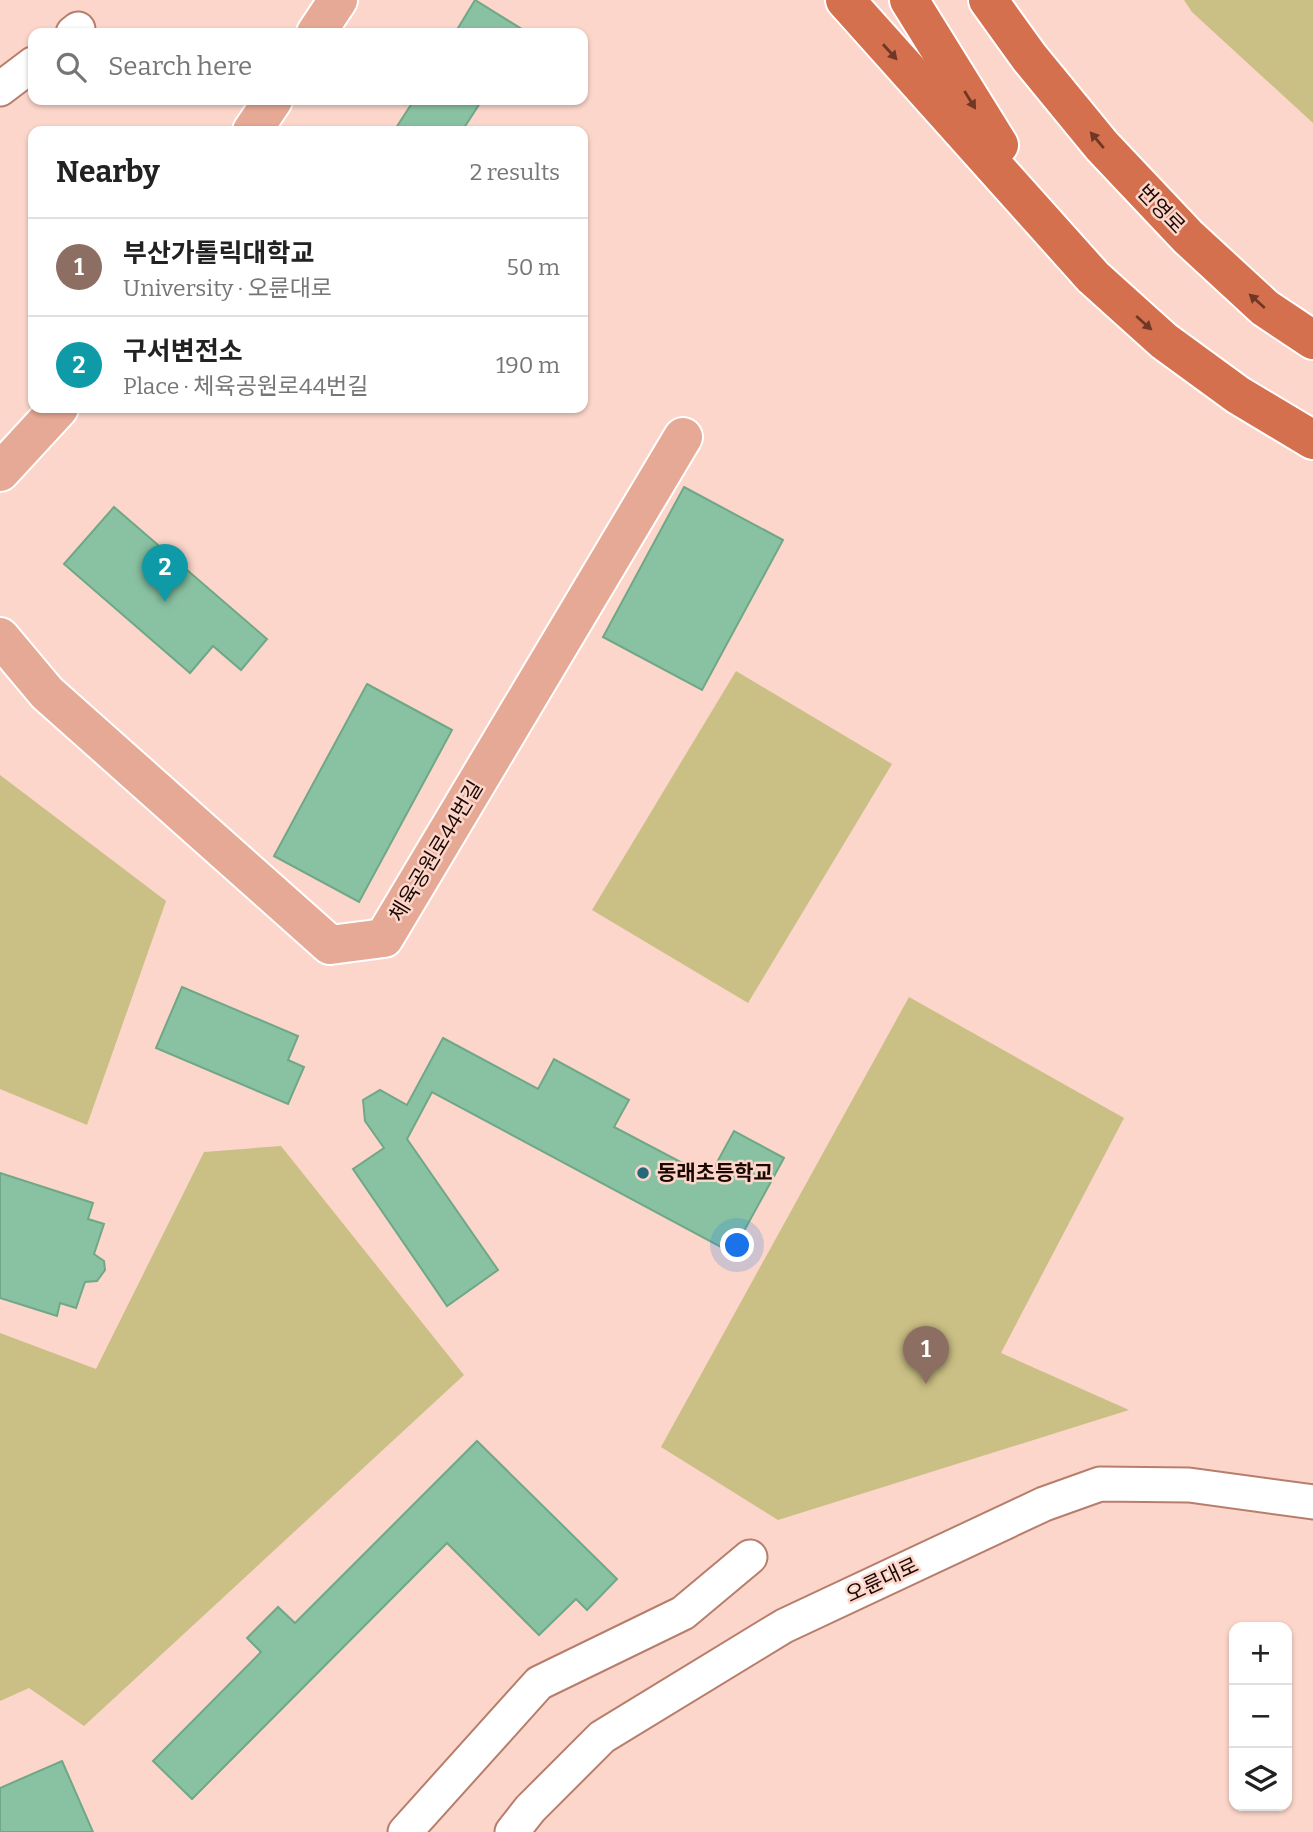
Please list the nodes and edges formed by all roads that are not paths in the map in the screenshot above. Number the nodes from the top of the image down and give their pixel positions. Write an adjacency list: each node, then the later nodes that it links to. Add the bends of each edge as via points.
1 (338, 0): 6 (main road)
2 (845, 0): 12 (highway, one-way to 12)
3 (909, 0): 12 (highway, one-way to 12, via 988,130)
4 (988, 0): 7 (highway)
5 (996, 0): 7 (highway)
6 (319, 28)
7 (1029, 57): 13 (highway, 번영로, one-way to 7, via 1265,308 1188,237 1102,146)
8 (28, 68): 9 (street)
9 (0, 89)
10 (270, 105): 11 (main road)
11 (255, 126)
12 (1093, 277): 16 (highway, one-way to 16, via 1164,341)
13 (1313, 340)
14 (54, 413): 17 (main road)
15 (683, 437): 18 (main road, 체육공원로44번길, via 384,938 330,945 47,693)
16 (1313, 440)
17 (0, 472)
18 (0, 637)
19 (1313, 1502): 22 (street, 오륜대로, via 1189,1485 1100,1484 1044,1504 784,1626 602,1737)
20 (750, 1557): 21 (street, via 683,1613 539,1682)
21 (405, 1832)
22 (512, 1832)

